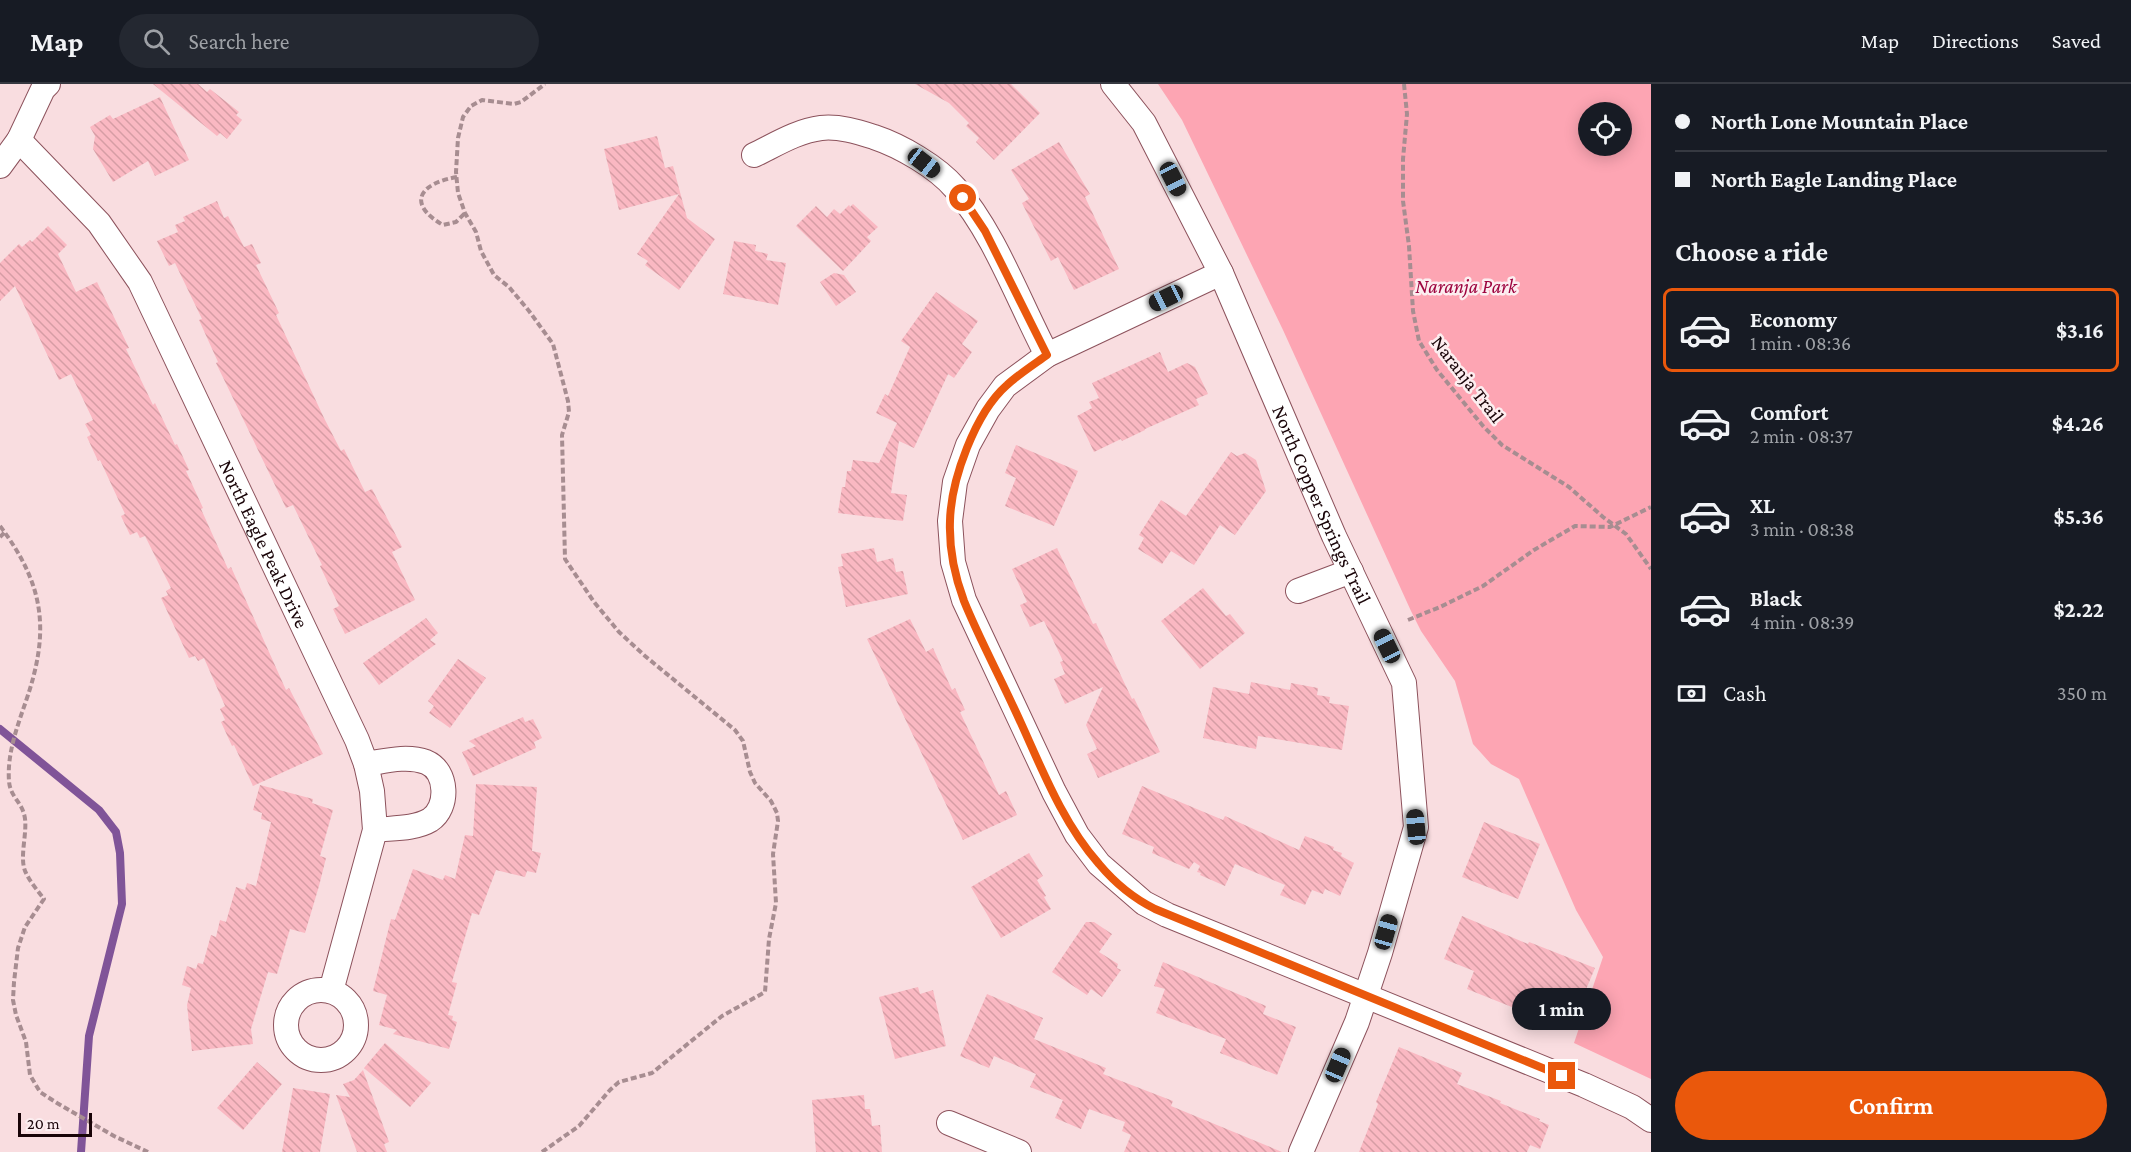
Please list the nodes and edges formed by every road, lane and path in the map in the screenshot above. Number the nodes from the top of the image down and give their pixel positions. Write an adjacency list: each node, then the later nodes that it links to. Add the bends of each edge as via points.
1 (48, 84): 5 (street)
2 (544, 84): 8 (path, via 521,102 482,100 471,106 463,117 458,138)
3 (1113, 84): 10 (street, North Copper Springs Trail, via 1144,123)
4 (1404, 84): 13 (path, Naranja Trail, via 1407,114 1403,201 1419,341 1437,369 1502,445 1569,487)
5 (19, 140): 7 (street); 21 (street, North Eagle Peak Drive, via 99,223 140,282)
6 (754, 155): 11 (street, via 801,133 823,128 855,130 889,142 924,163 953,186 973,210)
7 (0, 166)
8 (457, 177): 9 (path); 9 (path, via 434,182 423,193 421,204 425,213 443,225 456,222)
9 (465, 213): 28 (path, via 494,275 530,311 553,344 568,401 562,435 565,559 619,632 735,730 743,741 755,783 771,801 778,821 773,854 776,903 765,992 722,1016 652,1074 619,1082 579,1126)
10 (1221, 273): 11 (street); 18 (street, North Copper Springs Trail)
11 (1047, 355): 24 (street, via 1005,386 988,409 968,445 955,482 950,522 953,562 964,600 1053,792 1099,864 1144,903)
12 (1651, 507): 13 (path)
13 (1614, 525): 17 (path, Naranja Trail, via 1626,534); 20 (path, via 1575,526 1483,586)
14 (0, 526): 15 (path)
15 (5, 532): 16 (path); 27 (path, via 38,595 41,622 39,656 9,769 11,792 24,814 25,872 44,899 25,927 18,948 13,1000 16,1015 26,1042 30,1075 40,1092)
16 (0, 537)
17 (1651, 569)
18 (1351, 571): 19 (street); 24 (street, North Copper Springs Trail, via 1404,683 1416,827)
19 (1298, 591)
20 (1408, 620)
21 (366, 764): 22 (street, North Eagle Peak Drive); 22 (street, via 395,759 428,762 444,790 439,812 429,820 415,826)
22 (375, 830): 23 (street, North Eagle Peak Drive)
23 (331, 991)
24 (1365, 994): 25 (street, via 1584,1085); 30 (street, North Copper Springs Trail, via 1357,1022)
25 (1651, 1120)
26 (948, 1123): 29 (street)
27 (148, 1152)
28 (542, 1152)
29 (1018, 1152)
30 (1300, 1152)

